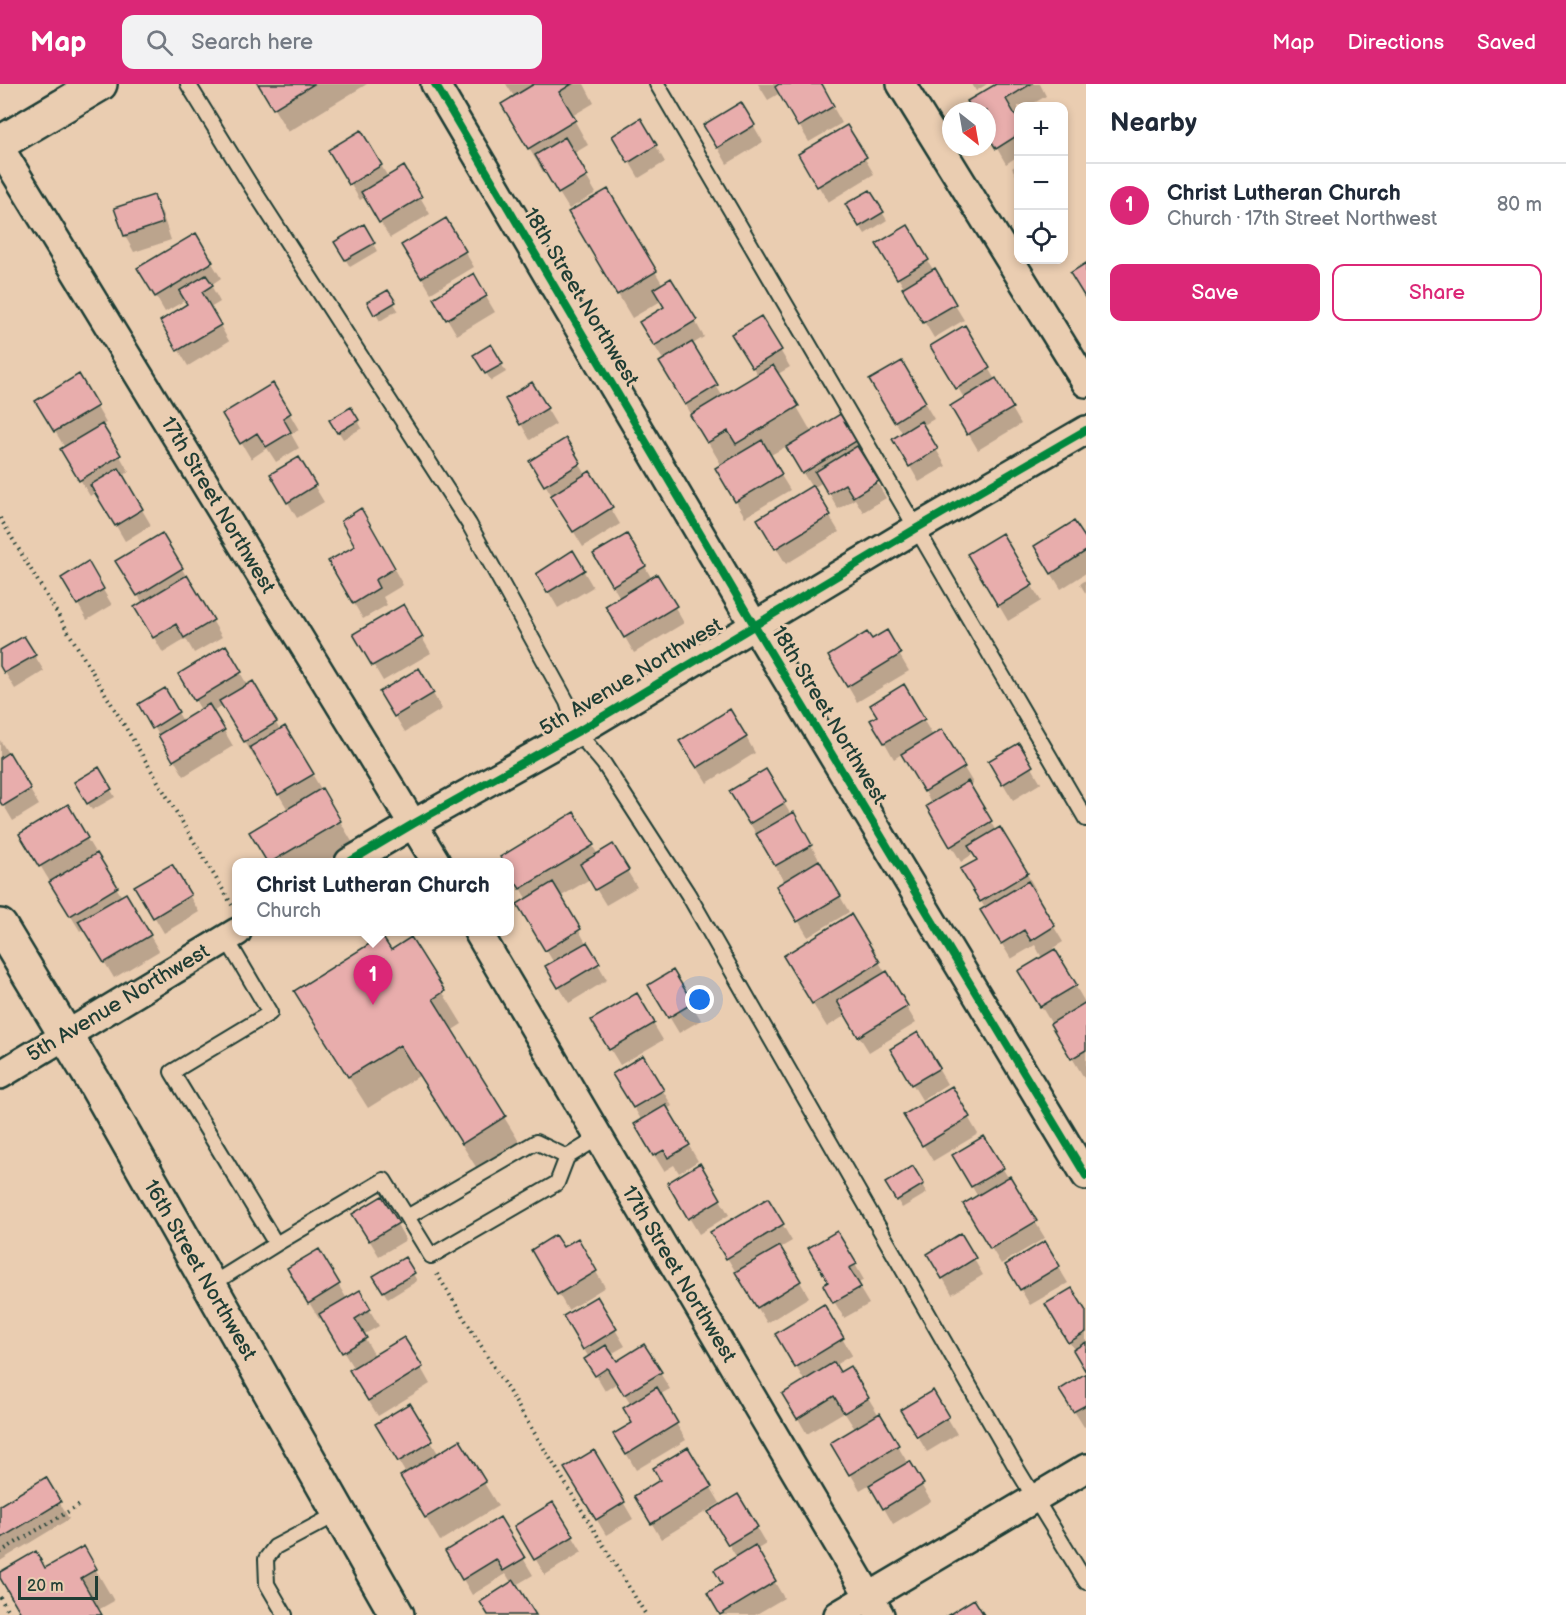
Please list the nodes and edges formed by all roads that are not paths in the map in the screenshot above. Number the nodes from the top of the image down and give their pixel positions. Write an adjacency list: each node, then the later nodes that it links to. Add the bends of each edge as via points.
1 (100, 84): 6 (street)
2 (188, 84): 12 (lane, via 469,524 567,702)
3 (435, 84): 11 (street, 18th Street Northwest)
4 (657, 84): 10 (lane)
5 (901, 84): 8 (street)
6 (0, 143)
7 (0, 148): 14 (street, 17th Street Northwest)
8 (1086, 383)
9 (1086, 430): 10 (street, 5th Avenue Northwest)
10 (916, 528): 11 (street, 5th Avenue Northwest); 13 (lane)
11 (754, 625): 12 (street, 5th Avenue Northwest); 24 (street, 18th Street Northwest)
12 (577, 732): 14 (street, 5th Avenue Northwest); 29 (lane, via 604,764 688,894)
13 (1086, 819)
14 (413, 824): 15 (street, 5th Avenue Northwest); 16 (street, 17th Street Northwest)
15 (357, 858)
16 (434, 858)
17 (0, 926): 20 (street, 16th Street Northwest)
18 (231, 935): 20 (street, 5th Avenue Northwest); 26 (lane, via 270,1013 172,1072)
19 (480, 936): 22 (street, 17th Street Northwest)
20 (66, 1036): 21 (street, 5th Avenue Northwest); 27 (street, 16th Street Northwest)
21 (0, 1075)
22 (598, 1138): 23 (lane); 32 (street, 17th Street Northwest)
23 (567, 1156): 25 (lane, via 536,1142); 25 (lane, via 557,1183 430,1256)
24 (1086, 1176)
25 (407, 1217): 26 (lane, via 384,1180)
26 (276, 1244): 27 (lane)
27 (209, 1286): 30 (street, 16th Street Northwest)
28 (1086, 1468): 29 (street)
29 (1036, 1499): 31 (lane); 32 (street, via 891,1585)
30 (339, 1513): 33 (lane, via 275,1547 266,1559 267,1584); 34 (street, 16th Street Northwest)
31 (1086, 1582)
32 (875, 1605): 35 (street)
33 (285, 1615)
34 (397, 1615)
35 (838, 1615)

